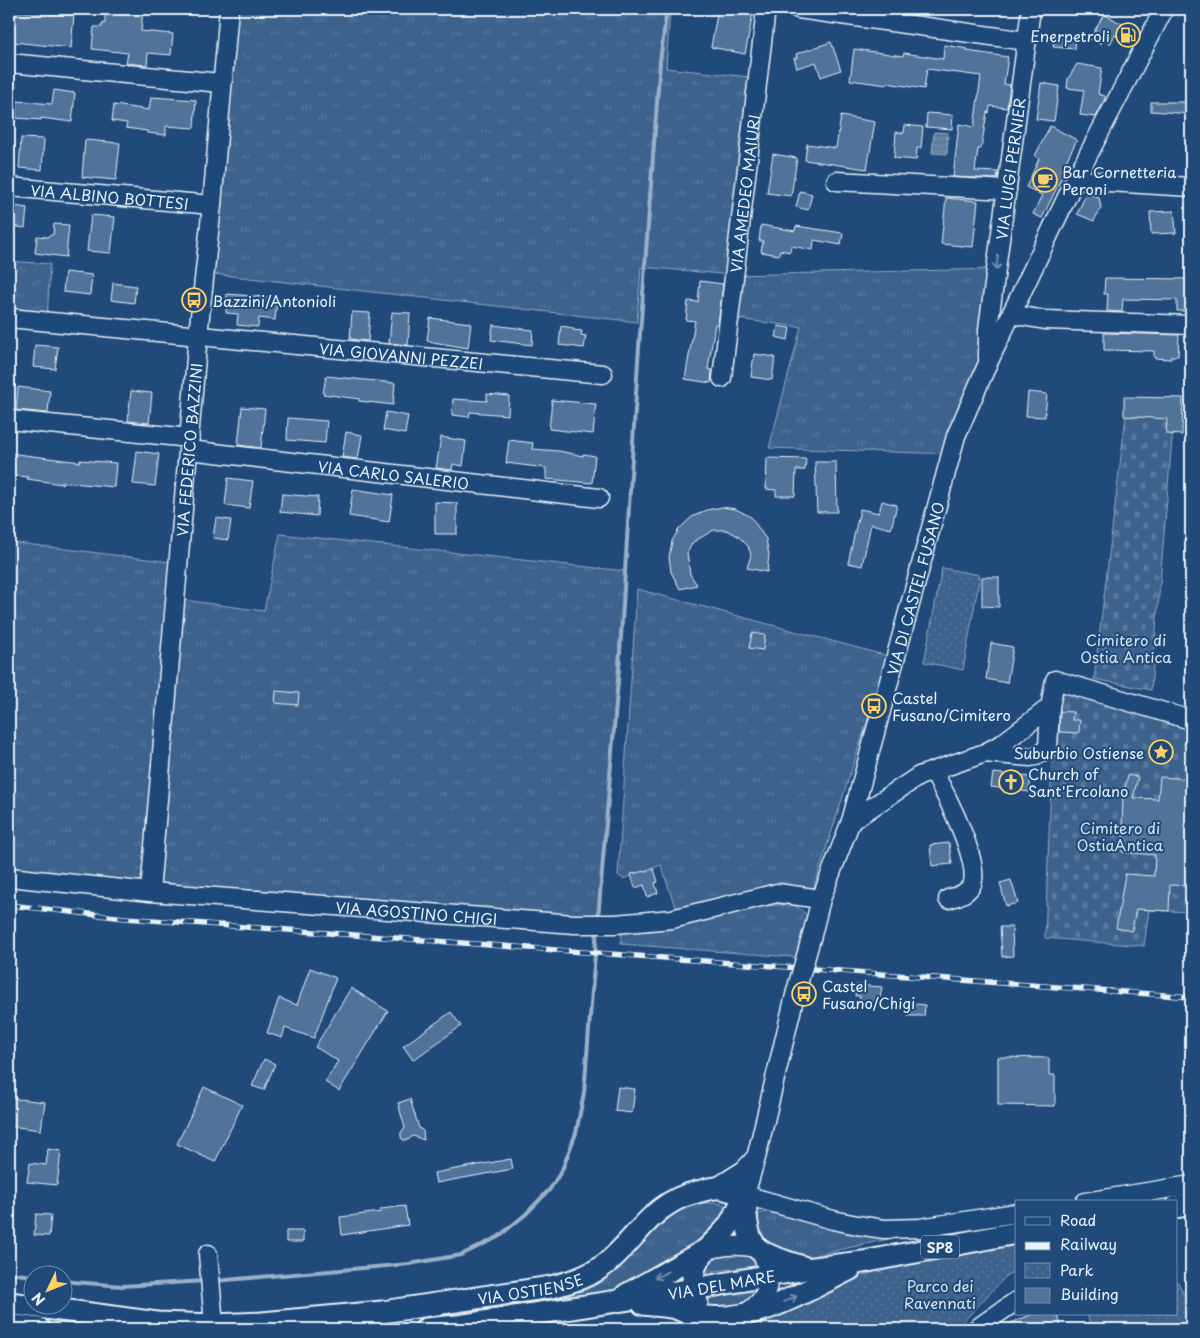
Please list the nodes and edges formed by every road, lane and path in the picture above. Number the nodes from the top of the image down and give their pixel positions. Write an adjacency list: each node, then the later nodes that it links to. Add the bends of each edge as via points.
1 (229, 9): 8 (street, VIA FEDERICO BAZZINI)
2 (766, 9): 22 (street, VIA AMEDEO MAIURI)
3 (798, 9): 6 (street)
4 (1031, 9): 6 (street, VIA LUIGI PERNIER)
5 (1164, 9): 9 (street)
6 (1027, 41): 13 (street, VIA LUIGI PERNIER)
7 (9, 63): 8 (street)
8 (222, 83): 14 (street, VIA FEDERICO BAZZINI)
9 (1075, 180): 11 (street); 15 (street)
10 (836, 181): 13 (street)
11 (1191, 187)
12 (9, 188): 14 (street, VIA ALBINO BOTTESI)
13 (1007, 190): 18 (street, VIA LUIGI PERNIER, one-way to 18)
14 (212, 205): 19 (street, VIA FEDERICO BAZZINI)
15 (1011, 314): 17 (street, via 1045,320); 18 (street)
16 (9, 318): 19 (street, VIA GIOVANNI PEZZEI)
17 (1191, 325)
18 (994, 333): 20 (street, VIA LUIGI PERNIER)
19 (198, 335): 21 (street, VIA GIOVANNI PEZZEI); 24 (street, VIA FEDERICO BAZZINI)
20 (988, 363): 30 (street, VIA DI CASTEL FUSANO, via 956,436)
21 (604, 374)
22 (722, 378)
23 (9, 420): 24 (street, VIA CARLO SALERIO)
24 (189, 444): 25 (street, VIA CARLO SALERIO); 32 (street, VIA FEDERICO BAZZINI)
25 (599, 498)
26 (1050, 707): 27 (street, via 1055,680); 28 (street); 28 (street, via 1050,743 1036,756)
27 (1191, 720)
28 (985, 753): 29 (street)
29 (933, 771): 30 (street, via 919,776); 34 (street, via 967,843 975,875 972,885 963,894)
30 (851, 821): 33 (street, VIA DI CASTEL FUSANO)
31 (9, 877): 32 (street, VIA AGOSTINO CHIGI)
32 (150, 892): 33 (street, VIA AGOSTINO CHIGI, via 574,924 615,924 672,918 777,893)
33 (821, 898): 35 (street, VIA DI CASTEL FUSANO, bridge)
34 (948, 899)
35 (757, 1154): 37 (street, via 744,1170); 38 (street, VIA DI CASTEL FUSANO)
36 (1191, 1185): 39 (street)
37 (717, 1187): 38 (main road); 56 (main road, VIA OSTIENSE, via 687,1194 667,1204 644,1223 606,1264 563,1284 382,1312)
38 (745, 1196): 42 (street, via 833,1220 884,1229 920,1228); 44 (main road, via 748,1228); 45 (main road, via 730,1224)
39 (1097, 1200)
40 (1191, 1204): 41 (main road)
41 (1178, 1207)
42 (1015, 1213)
43 (1015, 1233): 47 (main road, VIA DEL MARE / SP8)
44 (758, 1249): 45 (street, via 742,1245); 48 (main road); 49 (street)
45 (704, 1251): 50 (main road, one-way to 50); 53 (main road, via 694,1267)
46 (208, 1262): 56 (street)
47 (863, 1262): 48 (main road, VIA DEL MARE / SP8); 54 (main road, one-way to 47, via 789,1300)
48 (806, 1269): 49 (main road, VIA DEL MARE / SP8)
49 (768, 1276): 53 (main road, VIA DEL MARE / SP8); 54 (street, via 764,1297 755,1307)
50 (617, 1300): 53 (main road, VIA DEL MARE / SP8); 58 (main road, VIA DEL MARE / SP8)
51 (1015, 1302): 59 (street)
52 (9, 1303): 56 (main road, VIA OSTIENSE, via 157,1323)
53 (697, 1313): 54 (main road, via 708,1311)
54 (734, 1315)
55 (9, 1325): 57 (main road)
56 (214, 1325)
57 (39, 1329)
58 (426, 1329)
59 (976, 1329)

